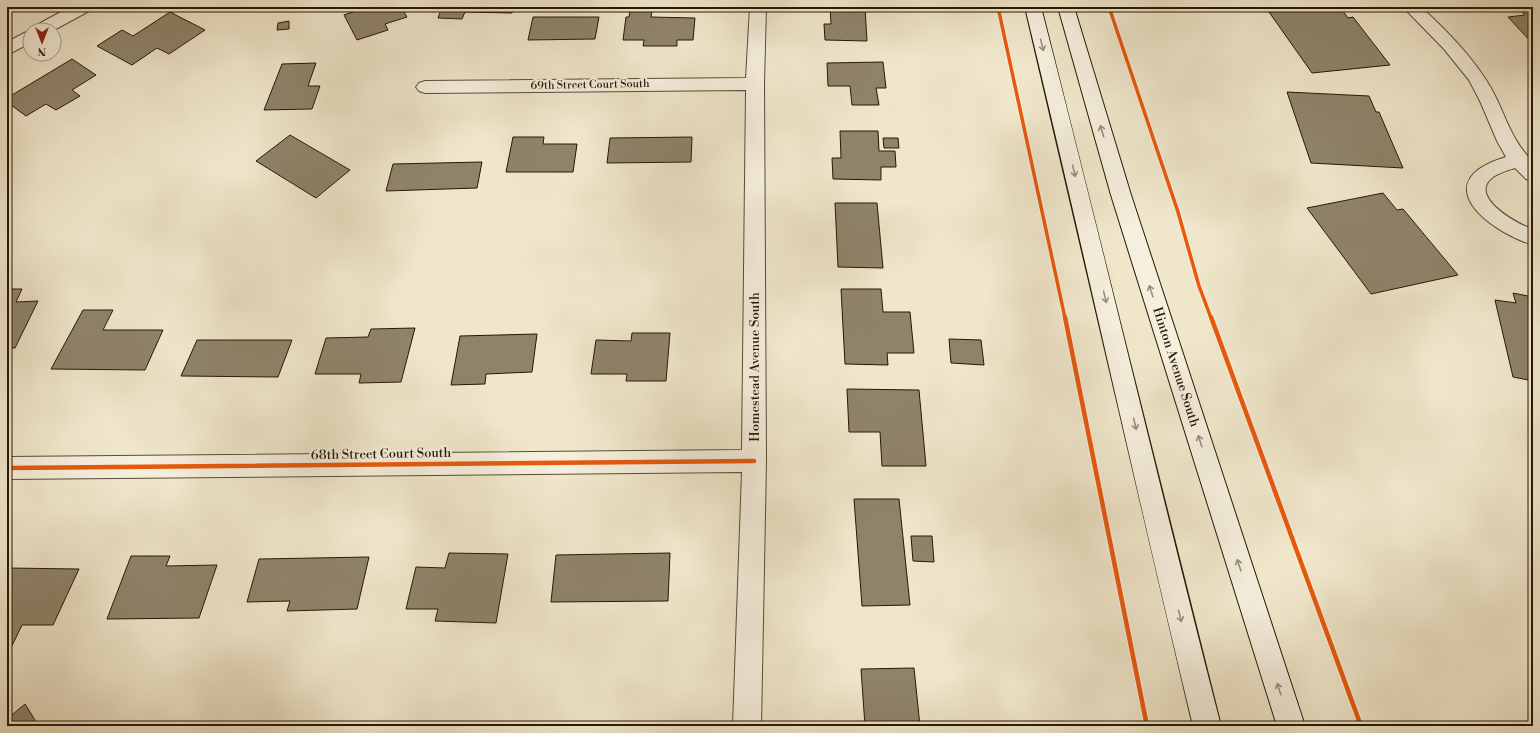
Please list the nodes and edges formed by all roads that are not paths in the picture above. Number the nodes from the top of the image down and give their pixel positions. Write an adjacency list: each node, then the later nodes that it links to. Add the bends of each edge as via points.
1 (83, 7): 6 (street)
2 (758, 7): 9 (street, Homestead Avenue South)
3 (1033, 7): 17 (street, one-way to 17)
4 (1066, 7): 18 (street, Hinton Avenue South, one-way to 4, via 1121,195)
5 (1411, 7): 11 (street, via 1443,37 1470,68 1488,100 1506,142)
6 (56, 22)
7 (22, 41): 8 (street)
8 (7, 49)
9 (755, 84): 10 (street, 69th Street Court South); 14 (street, Homestead Avenue South)
10 (425, 87)
11 (1519, 160): 12 (street); 13 (street, via 1484,174 1478,181 1476,192 1495,218 1513,231)
12 (1533, 174)
13 (1533, 237)
14 (754, 461): 15 (street, 68th Street Court South); 16 (street, Homestead Avenue South)
15 (7, 468)
16 (746, 726)
17 (1207, 726)
18 (1291, 726)

